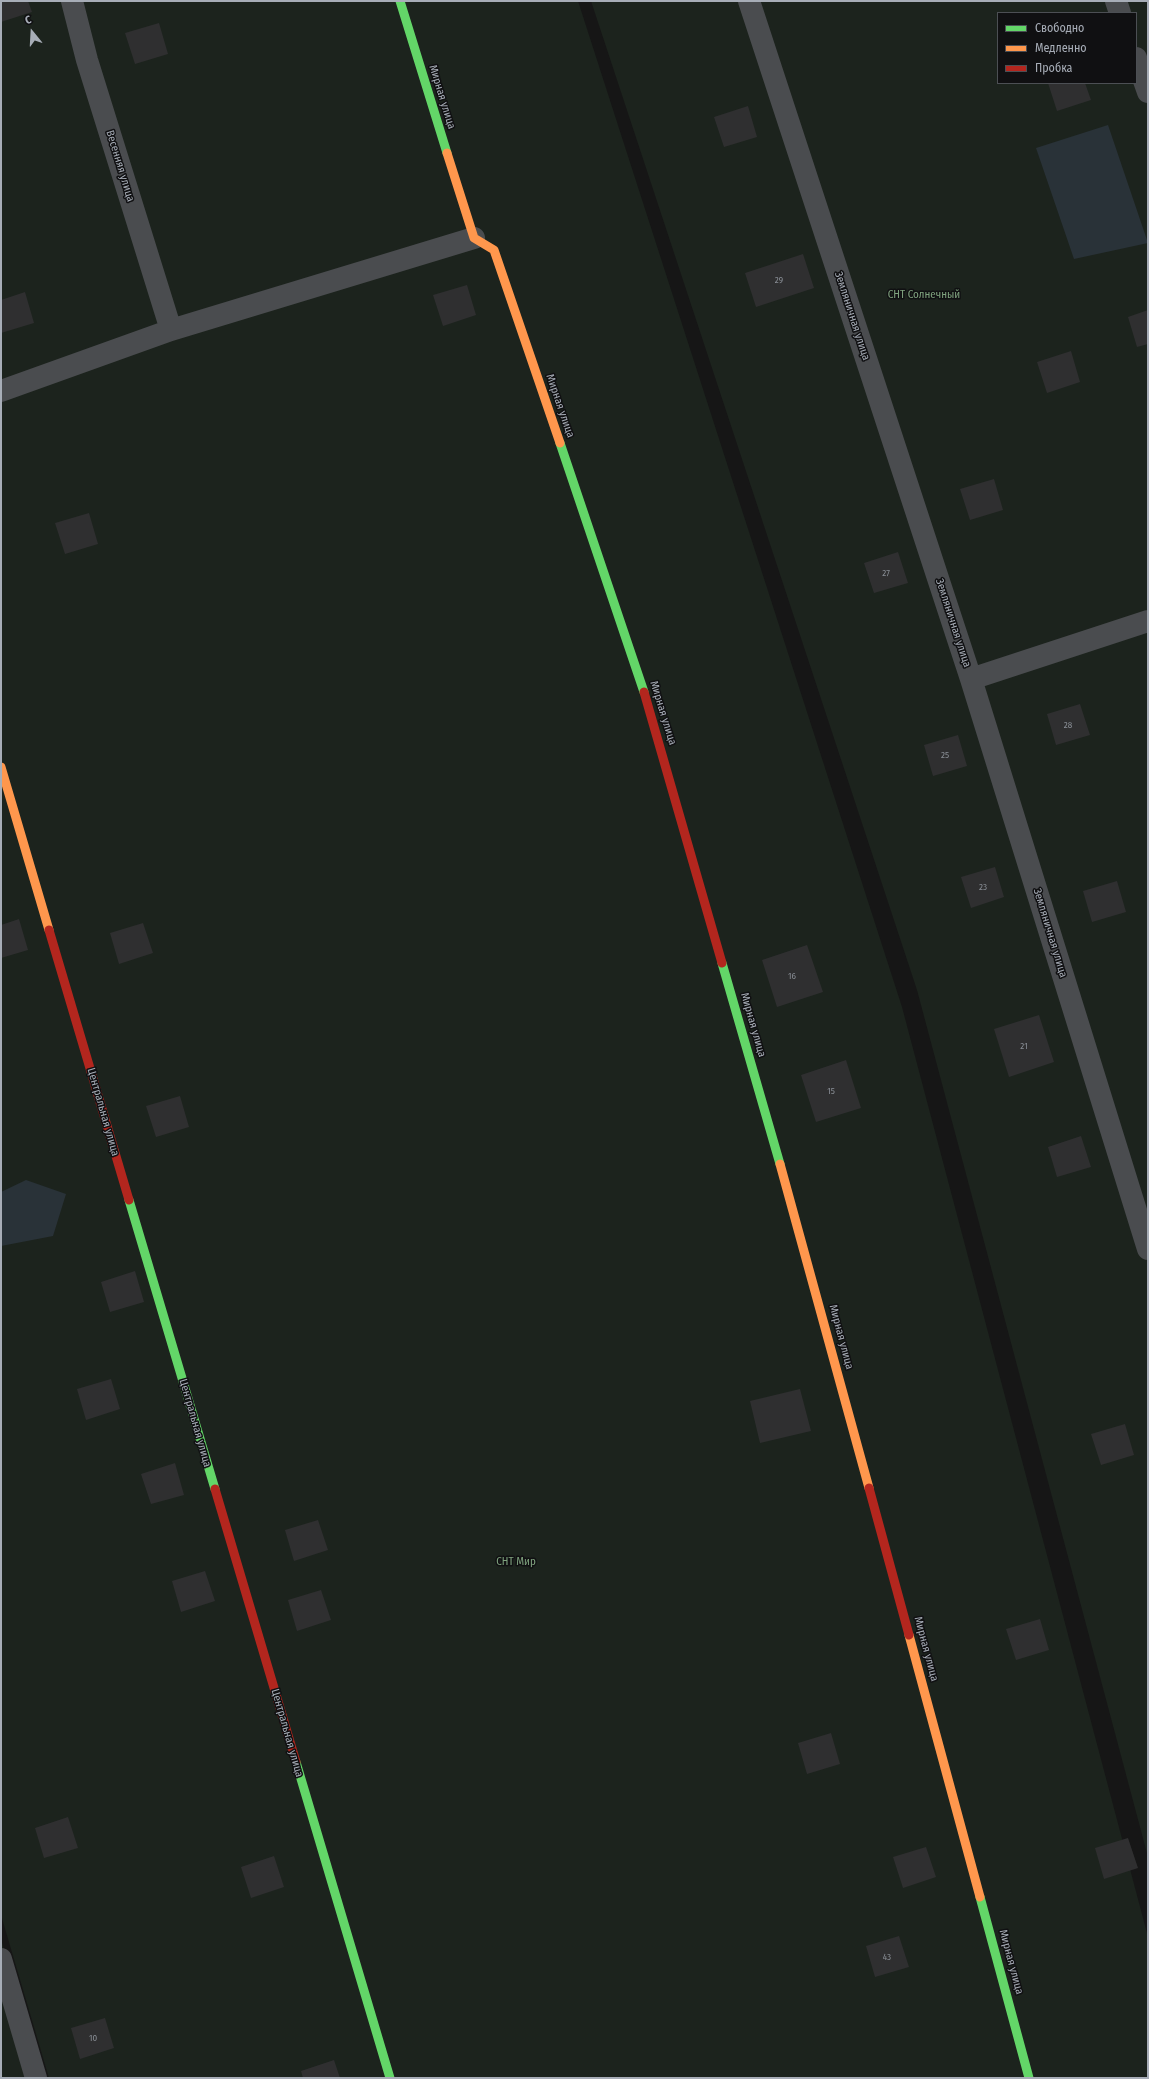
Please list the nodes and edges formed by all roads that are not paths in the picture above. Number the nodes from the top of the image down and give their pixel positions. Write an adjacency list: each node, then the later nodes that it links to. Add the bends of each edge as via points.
1 (72, 1): 9 (street, Весенняя улица, via 87,60)
2 (400, 1): 8 (street, Мирная улица)
3 (749, 1): 12 (street, Земляничная улица)
4 (1116, 1): 5 (street)
5 (1120, 12)
6 (1137, 61): 7 (street)
7 (1148, 92)
8 (474, 238): 9 (street); 18 (street, Мирная улица, via 494,250 648,703 812,1277)
9 (171, 330): 10 (street)
10 (1, 391)
11 (1148, 620): 12 (street)
12 (972, 680): 14 (street, Земляничная улица)
13 (1, 767): 17 (street, Центральная улица)
14 (1148, 1249)
15 (1, 1959): 16 (street)
16 (36, 2078)
17 (390, 2078)
18 (1029, 2078)

